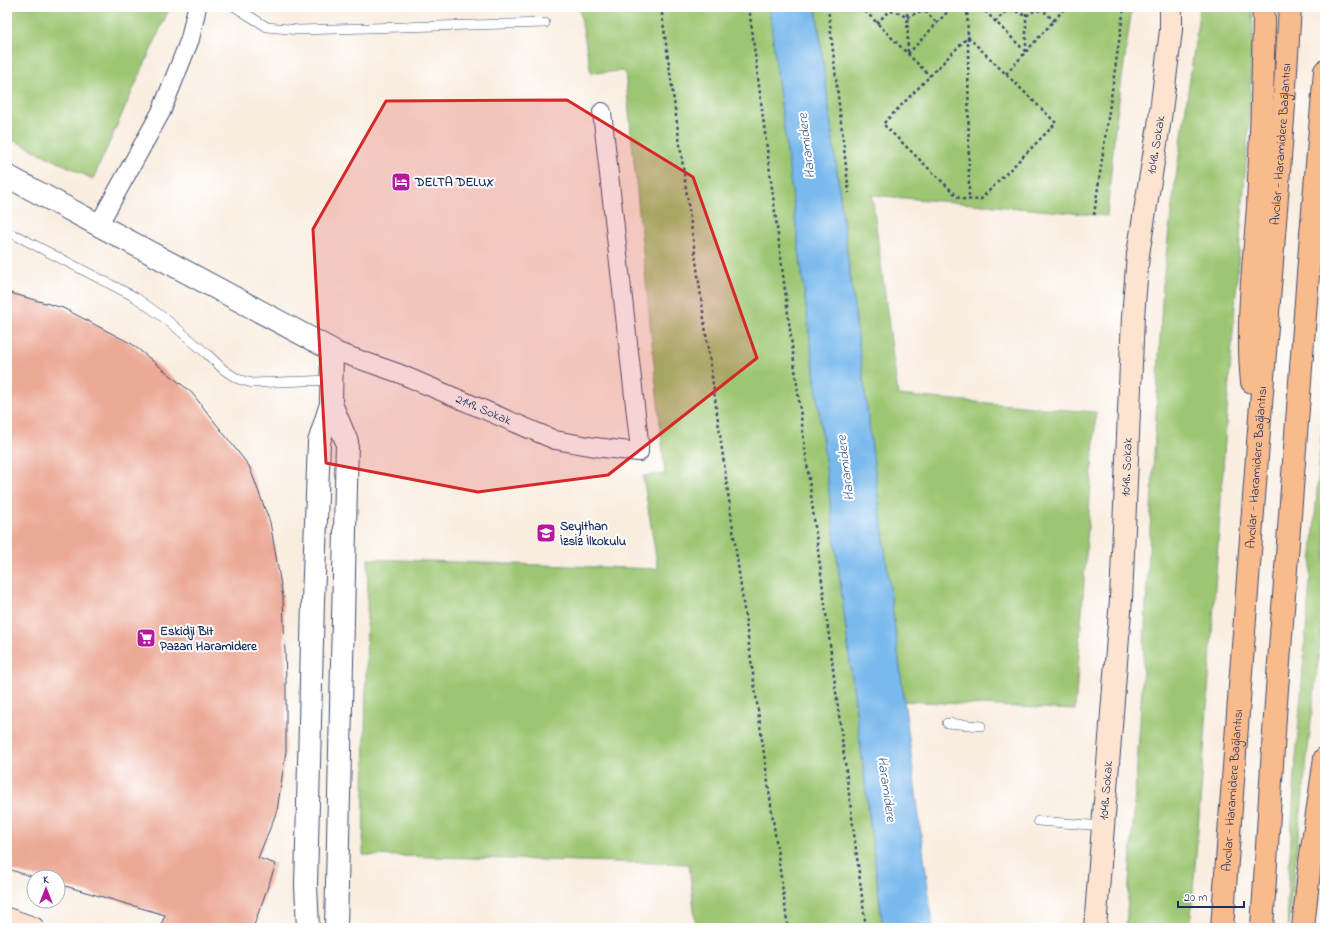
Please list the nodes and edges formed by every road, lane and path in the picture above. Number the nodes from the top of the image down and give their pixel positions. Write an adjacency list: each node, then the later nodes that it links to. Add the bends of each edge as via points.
1 (197, 7): 44 (street, via 190,39 161,112)
2 (235, 7): 30 (lane, via 267,27 299,30)
3 (661, 7): 61 (path)
4 (749, 7): 62 (path)
5 (828, 7): 41 (path)
6 (861, 7): 31 (path)
7 (889, 7): 24 (path)
8 (893, 7): 24 (path)
9 (907, 7): 27 (path)
10 (920, 7): 25 (path)
11 (926, 7): 25 (path)
12 (952, 7): 32 (path)
13 (967, 7): 33 (path)
14 (981, 7): 29 (path)
15 (1026, 7): 26 (path)
16 (1040, 7): 23 (path)
17 (1066, 7): 28 (path)
18 (1124, 7): 43 (path)
19 (1171, 7): 54 (main road, 1048. Sokak, via 1171,30 1160,119 1138,254 1121,599)
20 (1263, 7): 49 (highway, via 1258,206 1249,324 1252,385)
21 (1290, 7): 49 (highway, Avcılar - Haramidere Bağlantısı, via 1284,119)
22 (1008, 8): 26 (path); 29 (path)
23 (1044, 9): 26 (path); 28 (path)
24 (889, 11): 27 (path, via 900,13); 31 (path)
25 (925, 12): 27 (path); 32 (path)
26 (1026, 16): 34 (path)
27 (907, 18): 35 (path)
28 (1054, 21): 34 (path)
29 (995, 22): 34 (path)
30 (545, 23)
31 (877, 23): 35 (path)
32 (937, 23): 35 (path)
33 (968, 37): 37 (path); 38 (path); 42 (path)
34 (1026, 52): 37 (path)
35 (908, 54): 38 (path)
36 (1325, 71): 65 (highway, via 1275,716)
37 (1006, 74): 42 (path, via 1056,123 980,200)
38 (930, 76): 42 (path, via 883,124 960,199)
39 (602, 112): 46 (street, 2149. Sokak, via 639,452 555,440 398,373)
40 (7, 176): 44 (street)
41 (849, 193)
42 (969, 200)
43 (1094, 215)
44 (99, 224): 46 (street)
45 (7, 233): 47 (lane, via 136,297 238,379 252,383)
46 (332, 350): 47 (street)
47 (332, 380): 48 (street)
48 (331, 404): 55 (street, via 319,442); 60 (street, via 347,442)
49 (1260, 417): 64 (highway, Avcılar - Haramidere Bağlantısı)
50 (947, 723): 51 (lane)
51 (981, 726)
52 (1325, 758): 66 (highway)
53 (1038, 821): 54 (lane)
54 (1103, 826): 63 (main road, 1048. Sokak)
55 (306, 885): 58 (street); 59 (street)
56 (7, 919): 57 (main road)
57 (33, 928)
58 (291, 928)
59 (308, 928)
60 (336, 928)
61 (788, 928)
62 (866, 928)
63 (1095, 928)
64 (1222, 928)
65 (1262, 928)
66 (1303, 928)

